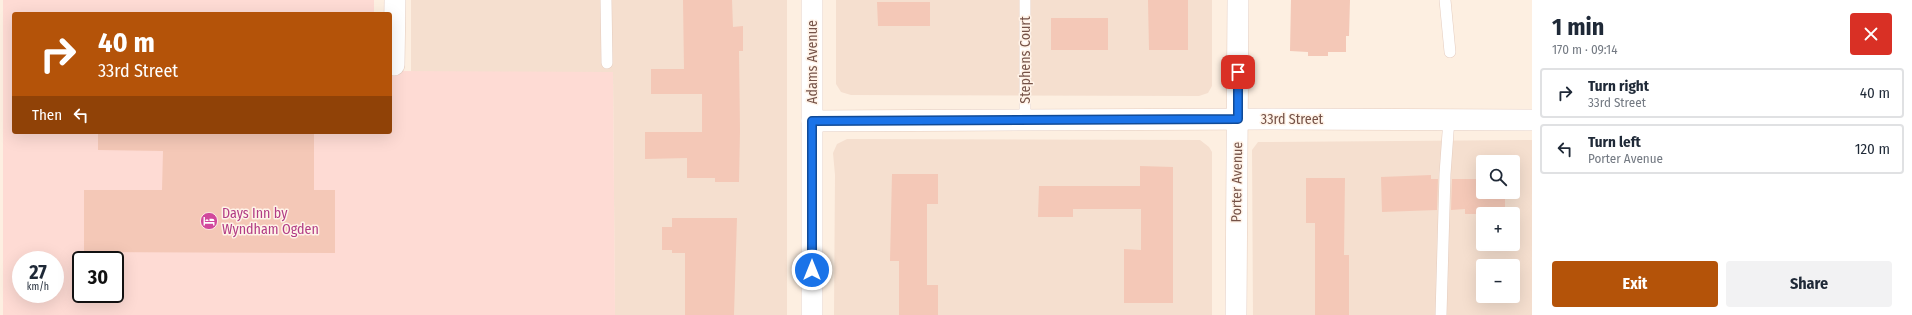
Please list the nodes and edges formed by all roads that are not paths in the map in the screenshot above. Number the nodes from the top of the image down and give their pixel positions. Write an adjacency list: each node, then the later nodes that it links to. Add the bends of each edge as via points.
1 (395, 0): 9 (street)
2 (606, 0): 8 (lane)
3 (812, 0): 13 (street, Adams Avenue)
4 (1025, 0): 14 (lane, Stephens Court)
5 (1238, 0): 10 (street, Porter Avenue)
6 (1445, 0): 7 (lane)
7 (1450, 52)
8 (607, 63)
9 (394, 65)
10 (1238, 119): 11 (street, 33rd Street); 14 (street, 33rd Street); 16 (street, Porter Avenue)
11 (1449, 119): 12 (street, 33rd Street); 17 (lane)
12 (1532, 120)
13 (812, 121): 14 (street, 33rd Street); 15 (street, Adams Avenue)
14 (1025, 121)
15 (812, 315)
16 (1236, 315)
17 (1441, 315)

